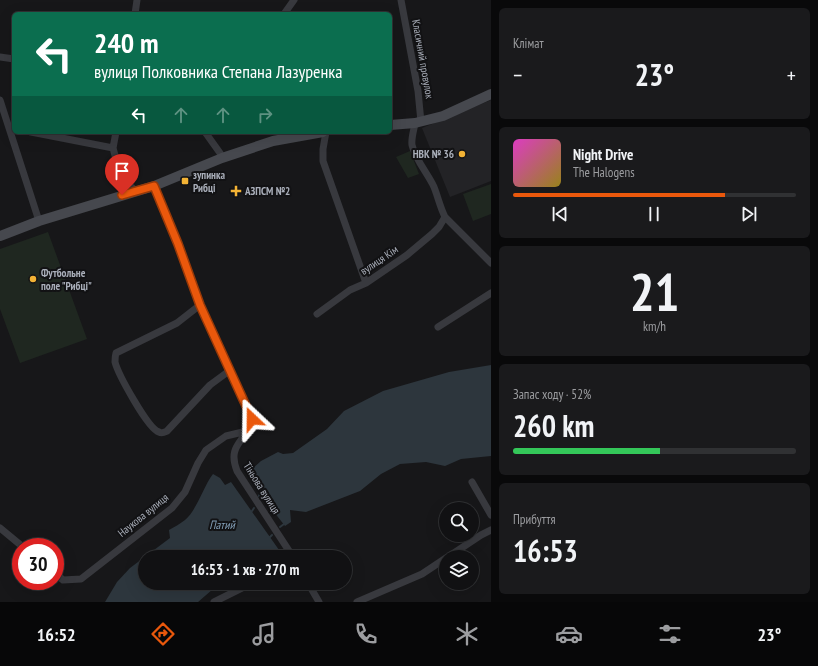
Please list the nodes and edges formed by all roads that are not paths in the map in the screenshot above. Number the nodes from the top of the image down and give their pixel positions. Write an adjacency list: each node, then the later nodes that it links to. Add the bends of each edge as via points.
1 (137, 0): 4 (street)
2 (294, 0): 5 (street)
3 (401, 0): 10 (street, Класичний провулок, via 418,91)
4 (134, 12)
5 (285, 12)
6 (0, 57): 7 (street)
7 (12, 59)
8 (491, 94): 10 (street, via 443,116)
9 (0, 100): 12 (street)
10 (418, 122): 11 (street); 23 (street, Класичний провулок, via 412,145)
11 (392, 125)
12 (11, 128)
13 (13, 134): 24 (street)
14 (41, 134): 19 (street)
15 (116, 134): 19 (street)
16 (206, 134): 20 (street)
17 (313, 134): 20 (street, via 273,141)
18 (324, 134): 27 (street, via 324,161)
19 (113, 148): 22 (street, via 120,174)
20 (222, 158): 21 (street)
21 (154, 186): 22 (street); 29 (street, Тіньова вулиця)
22 (136, 191): 24 (street)
23 (445, 216): 26 (street); 27 (street, вулиця Кім, via 432,234)
24 (39, 221): 25 (street)
25 (0, 236)
26 (491, 263)
27 (366, 283): 30 (street, вулиця Кім, via 350,290)
28 (491, 293): 31 (street)
29 (200, 305): 32 (street, Тіньова вулиця); 32 (street, via 177,323 116,353 117,366 134,401 148,422 161,433 167,431 210,385)
30 (317, 314)
31 (438, 327)
32 (229, 371): 33 (street, Тіньова вулиця, via 250,412 252,419)
33 (247, 431): 39 (street, Тіньова вулиця, via 234,450 233,462); 42 (street, Наукова вулиця, via 226,436 206,450 185,492 172,508 80,579)
34 (472, 482): 35 (street)
35 (491, 515)
36 (0, 528): 38 (street)
37 (491, 530): 40 (street)
38 (12, 538)
39 (287, 550)
40 (459, 550)
41 (439, 563): 47 (street, via 422,574)
42 (64, 580)
43 (238, 590): 45 (street)
44 (312, 590): 46 (street)
45 (214, 602)
46 (319, 602)
47 (357, 602)

